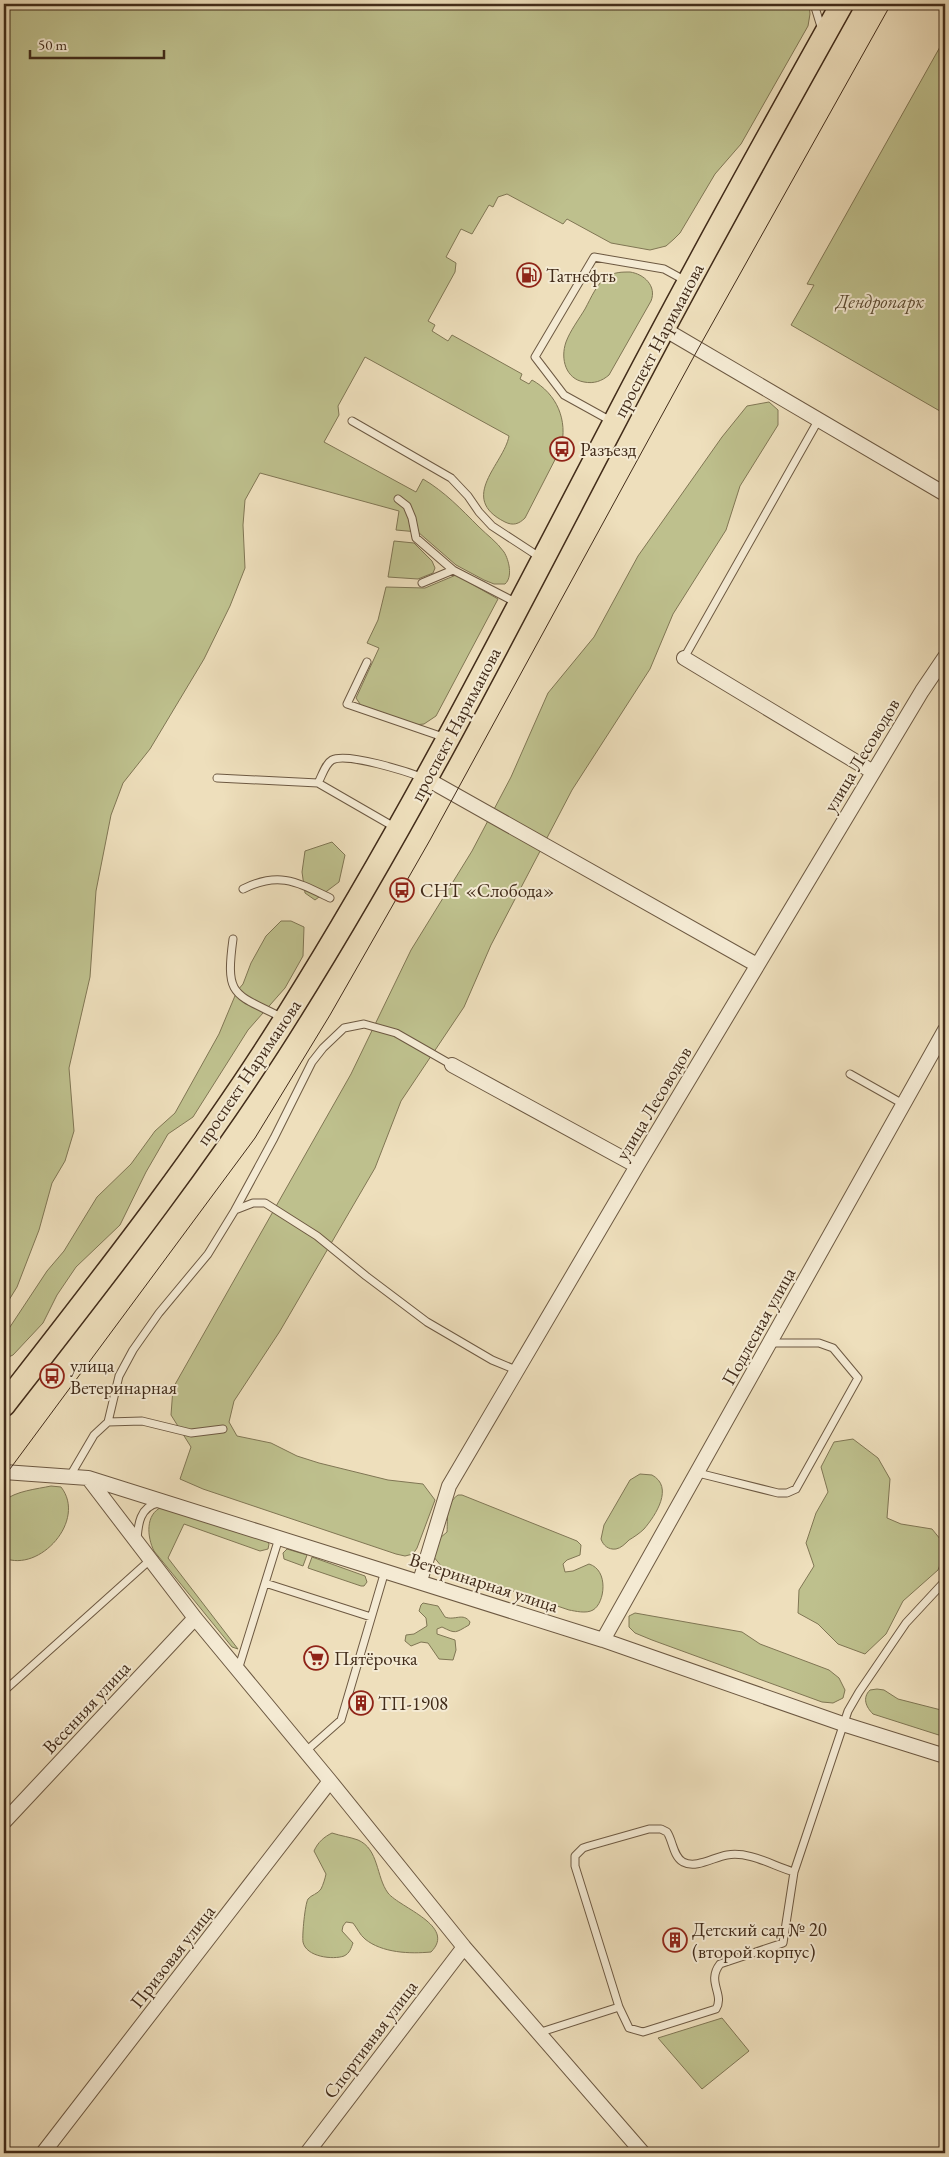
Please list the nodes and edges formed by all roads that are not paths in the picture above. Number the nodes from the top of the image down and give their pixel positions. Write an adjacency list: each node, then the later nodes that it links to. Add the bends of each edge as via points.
1 (814, 4): 3 (lane)
2 (842, 4): 3 (main road, проспект Нариманова)
3 (824, 36): 4 (main road, проспект Нариманова)
4 (689, 282): 5 (main road, проспект Нариманова); 8 (lane, via 664,269 594,257 535,357 564,394)
5 (664, 329): 6 (street); 8 (main road, проспект Нариманова)
6 (819, 419): 9 (street); 16 (lane)
7 (352, 422): 11 (lane, via 451,478 492,526)
8 (614, 422): 11 (main road, проспект Нариманова)
9 (945, 494)
10 (398, 499): 12 (lane, via 412,518 416,538)
11 (543, 560): 14 (main road, проспект Нариманова)
12 (452, 570): 13 (lane); 14 (lane)
13 (422, 583)
14 (520, 604): 18 (main road, проспект Нариманова)
15 (945, 657): 19 (street, улица Лесоводов)
16 (684, 658): 19 (street)
17 (366, 662): 18 (lane, via 347,704)
18 (448, 739): 21 (main road, проспект Нариманова)
19 (873, 772): 27 (street, улица Лесоводов)
20 (217, 778): 22 (lane)
21 (427, 779): 22 (lane, via 348,758 332,760); 23 (main road, проспект Нариманова); 27 (street)
22 (318, 783): 23 (lane)
23 (398, 829): 28 (main road, проспект Нариманова)
24 (243, 890): 25 (lane, via 272,879 296,881)
25 (330, 898)
26 (233, 939): 28 (lane, via 230,976 233,987 240,995)
27 (757, 965): 33 (street, улица Лесоводов)
28 (286, 1019): 37 (main road, проспект Нариманова, via 149,1217)
29 (945, 1030): 32 (street, Подлесная улица)
30 (452, 1065): 33 (street); 34 (lane, via 396,1033 364,1024 344,1028 312,1062)
31 (850, 1074): 32 (lane)
32 (903, 1104): 35 (street, Подлесная улица)
33 (637, 1166): 36 (street, улица Лесоводов)
34 (235, 1210): 36 (lane, via 253,1203 265,1203 317,1236 427,1322 492,1360); 38 (lane, via 208,1254 133,1350 119,1376)
35 (769, 1343): 41 (street, Подлесная улица); 41 (lane, via 820,1343 833,1348 858,1378 796,1489 778,1493)
36 (516, 1370): 49 (street, улица Лесоводов, via 450,1486)
37 (4, 1405)
38 (108, 1422): 39 (lane, via 142,1421 191,1433); 42 (lane, via 94,1435)
39 (223, 1429)
40 (4, 1472): 42 (street, Ветеринарная улица)
41 (698, 1473): 54 (street, Подлесная улица)
42 (69, 1477): 43 (street, Ветеринарная улица)
43 (88, 1478): 44 (street, Ветеринарная улица); 46 (street)
44 (165, 1502): 45 (street, Ветеринарная улица); 46 (lane, via 150,1505 142,1513)
45 (279, 1537): 48 (street, Ветеринарная улица); 51 (lane)
46 (137, 1542): 47 (street)
47 (150, 1560): 53 (street); 56 (lane)
48 (385, 1570): 49 (street, Ветеринарная улица); 52 (lane)
49 (420, 1581): 54 (street, Ветеринарная улица)
50 (945, 1581): 57 (lane, via 906,1623 859,1692)
51 (265, 1582): 52 (lane); 55 (lane)
52 (371, 1617): 58 (lane, via 341,1720)
53 (195, 1618): 55 (street); 61 (street, Весенняя улица)
54 (603, 1640): 57 (street, Ветеринарная улица)
55 (238, 1670): 58 (street)
56 (4, 1692)
57 (843, 1724): 59 (street, Ветеринарная улица); 62 (lane)
58 (306, 1751): 60 (street)
59 (945, 1756)
60 (330, 1781): 63 (street); 66 (street, Призовая улица)
61 (4, 1822)
62 (794, 1872): 64 (lane, via 782,1943 720,1964 714,1976 719,2002 714,2010 639,2032 628,2028); 64 (lane, via 738,1855 697,1864 684,1863 678,1859 667,1832 656,1828 578,1852 575,1866)
63 (464, 1947): 65 (street); 67 (street, Спортивная улица)
64 (619, 2007): 65 (lane)
65 (538, 2033): 68 (street)
66 (43, 2153)
67 (307, 2153)
68 (643, 2153)

